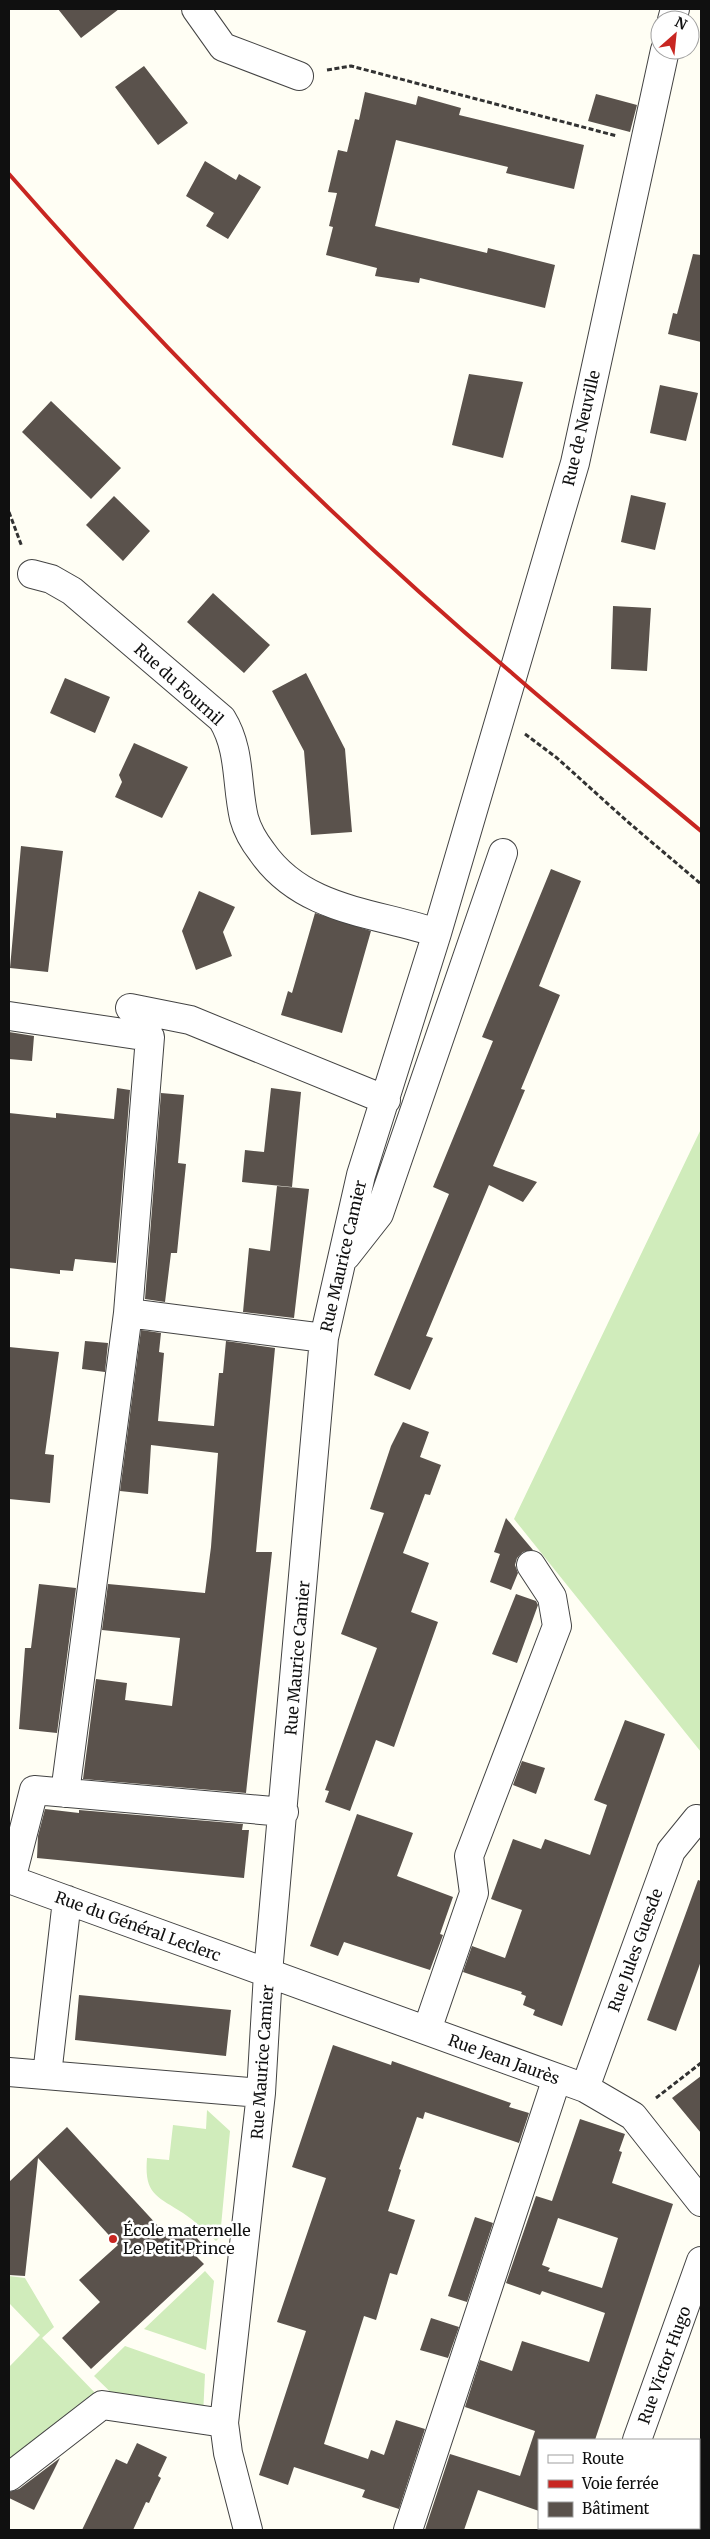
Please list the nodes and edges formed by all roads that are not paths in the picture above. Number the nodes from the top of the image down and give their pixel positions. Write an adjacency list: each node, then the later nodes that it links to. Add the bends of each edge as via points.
1 (196, 9): 3 (street, via 223,47)
2 (663, 60): 5 (street, Rue de Neuville, via 575,463)
3 (299, 76)
4 (32, 574): 7 (street, Rue du Fournil, via 51,579 72,591 222,718 232,734 236,752 244,819 273,869 315,898)
5 (475, 801): 7 (street, Rue Maurice Camier)
6 (502, 853): 11 (street, via 379,1214)
7 (437, 934): 10 (street, Rue Maurice Camier)
8 (130, 1008): 10 (street, via 190,1020)
9 (9, 1016): 12 (street, via 150,1037)
10 (386, 1100): 11 (street, Rue Maurice Camier, via 361,1175)
11 (342, 1261): 13 (street, Rue Maurice Camier)
12 (128, 1313): 13 (street); 15 (street)
13 (324, 1338): 16 (street, Rue Maurice Camier)
14 (531, 1565): 21 (street, via 552,1597 557,1626 469,1856 474,1894)
15 (65, 1792): 16 (street); 18 (street, via 34,1790)
16 (284, 1812): 20 (street, Rue Maurice Camier)
17 (697, 1819): 25 (street, Rue Jules Guesde, via 671,1851)
18 (10, 1879): 19 (street, Rue du Général Leclerc)
19 (67, 1900): 20 (street, Rue du Général Leclerc); 23 (street)
20 (268, 1973): 21 (street, Rue Jean Jaurès); 26 (street, Rue Maurice Camier)
21 (427, 2030): 24 (street, Rue Jean Jaurès)
22 (9, 2072): 23 (street)
23 (47, 2074): 26 (street)
24 (557, 2078): 25 (street, Rue Jean Jaurès); 33 (street)
25 (585, 2088): 27 (street, Rue Jean Jaurès, via 632,2116)
26 (261, 2093): 29 (street, Rue Maurice Camier)
27 (701, 2202)
28 (701, 2261): 30 (street, Rue Victor Hugo)
29 (224, 2423): 31 (street, via 102,2404); 32 (street, Rue Maurice Camier)
30 (638, 2439)
31 (9, 2477)
32 (246, 2529)
33 (408, 2530)

